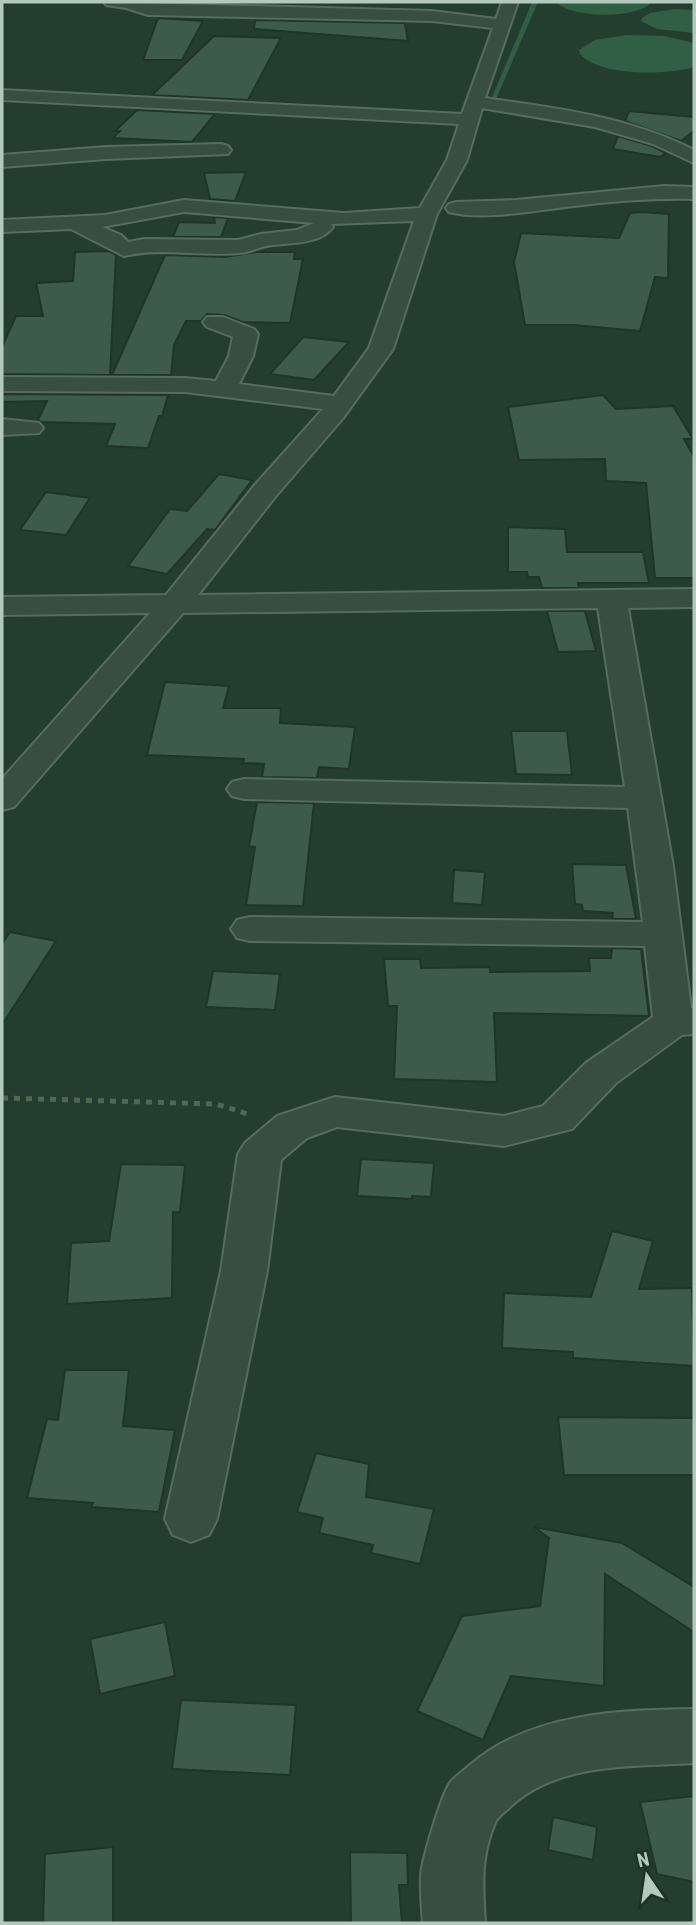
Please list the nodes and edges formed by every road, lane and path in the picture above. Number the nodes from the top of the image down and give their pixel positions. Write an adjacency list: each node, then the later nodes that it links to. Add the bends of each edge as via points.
1 (112, 2): 3 (street, via 148,10 432,16)
2 (510, 2): 3 (street)
3 (502, 25): 5 (street)
4 (2, 95): 5 (street)
5 (468, 111): 8 (street, via 563,114 660,140); 13 (street, via 457,160)
6 (221, 150): 9 (street)
7 (647, 156): 10 (street)
8 (694, 157)
9 (2, 161)
10 (694, 163)
11 (694, 193): 12 (street, via 625,193 511,207)
12 (456, 208)
13 (427, 215): 14 (street); 20 (street, via 381,349)
14 (344, 219): 15 (street, via 184,206); 15 (street, via 301,236 240,247 144,245 124,250 113,240)
15 (74, 223): 16 (street)
16 (2, 226)
17 (215, 322): 19 (street, via 246,334 241,356)
18 (2, 384): 19 (street, via 126,383)
19 (223, 389): 20 (street)
20 (341, 404): 26 (street, via 256,501)
21 (2, 428): 22 (street)
22 (30, 428)
23 (694, 597): 24 (street)
24 (611, 598): 26 (street); 28 (street)
25 (2, 606): 26 (street)
26 (174, 606): 29 (street)
27 (244, 789): 28 (street)
28 (643, 798): 31 (street)
29 (2, 800)
30 (250, 929): 31 (street)
31 (664, 934): 32 (street)
32 (683, 1022): 34 (street, via 601,1073 556,1118 504,1131 335,1112)
33 (2, 1098): 34 (path, via 216,1104)
34 (292, 1127): 35 (street, via 260,1154 244,1271)
35 (191, 1519)
36 (694, 1736): 37 (street, via 608,1740 529,1759 499,1778 471,1803 451,1873)
37 (454, 1923)

